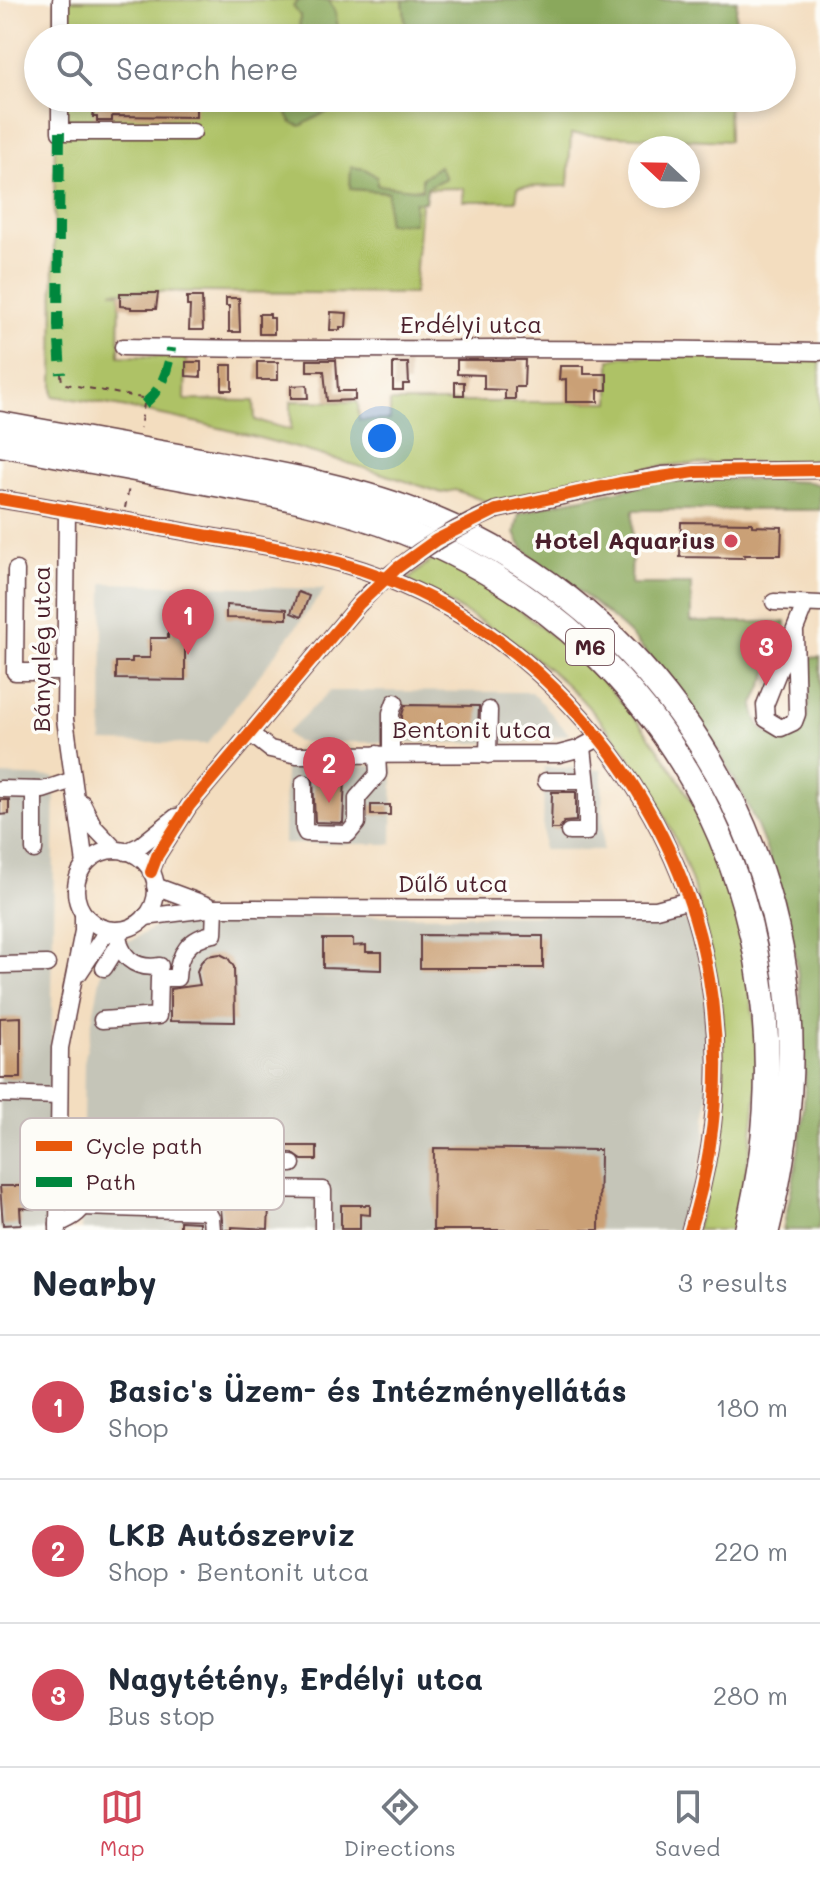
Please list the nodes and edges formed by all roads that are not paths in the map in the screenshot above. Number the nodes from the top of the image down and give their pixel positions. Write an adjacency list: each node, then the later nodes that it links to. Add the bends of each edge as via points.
1 (61, 0): 2 (street)
2 (61, 24)
3 (60, 112): 4 (street, via 60,132)
4 (193, 132)
5 (123, 347): 6 (street, Erdélyi utca)
6 (820, 352)
7 (0, 424): 63 (highway, M6, via 280,474 401,507 483,542 523,566 622,643 702,745 734,807 769,903 785,975 791,1079)
8 (0, 444): 62 (highway, M6, via 274,494 393,528 513,587 608,665 646,709 699,788 750,910 768,1016 770,1078)
9 (815, 469): 10 (street); 21 (street, bridge, via 662,475 496,510 461,526 377,585)
10 (820, 479)
11 (0, 499): 12 (street)
12 (67, 510): 18 (street, Bányalég utca); 22 (street, via 318,557 400,584 504,643 567,699)
13 (16, 570): 17 (street)
14 (774, 602): 15 (street)
15 (812, 604): 16 (street)
16 (795, 632): 16 (street, via 765,705 766,719 781,728 794,722 797,714)
17 (8, 672): 18 (street)
18 (65, 672): 29 (street, Bányalég utca, via 66,742)
19 (395, 702): 24 (street)
20 (489, 710): 25 (street)
21 (251, 734): 24 (street, Bentonit utca, via 284,754); 32 (street)
22 (599, 738): 23 (street, Bentonit utca); 38 (street, via 637,787)
23 (583, 747): 25 (street, Bentonit utca, via 559,754); 27 (street)
24 (384, 754): 25 (street, Bentonit utca); 28 (street, via 378,774 357,798 357,823 348,834 306,833)
25 (488, 755)
26 (546, 781): 27 (street)
27 (586, 781): 33 (street, via 587,832)
28 (304, 783)
29 (74, 784): 31 (street); 35 (street, Bányalég utca, via 94,827); 36 (street, Bányalég utca)
30 (0, 789): 31 (street)
31 (34, 790): 34 (street)
32 (189, 806): 35 (street, via 141,845); 37 (street, via 157,856)
33 (569, 832)
34 (34, 850)
35 (121, 851): 36 (street); 37 (street, Bányalég utca, via 145,863)
36 (85, 864): 40 (street, Bányalég utca, via 76,883)
37 (153, 879): 39 (street, Dűlő utca); 41 (street, via 155,897)
38 (690, 900): 39 (street, Dűlő utca, via 656,909); 61 (street, via 704,950 716,1048 711,1141)
39 (215, 908): 41 (street, Dűlő utca); 48 (street, via 214,934 189,945 177,978 159,978 158,1016)
40 (83, 913): 42 (street); 47 (street, Bányalég utca)
41 (145, 917): 42 (street, Bányalég utca)
42 (116, 934): 45 (street, via 133,963); 46 (street); 47 (street, Bányalég utca, via 90,954)
43 (47, 964): 44 (street)
44 (0, 965)
45 (160, 966)
46 (104, 968)
47 (71, 988): 50 (street, Bányalég utca, via 60,1048)
48 (102, 1020)
49 (0, 1094): 50 (street)
50 (59, 1096): 51 (street, Bányalég utca)
51 (59, 1118)
52 (292, 1164): 53 (street)
53 (284, 1165)
54 (284, 1189): 60 (street, via 323,1190)
55 (81, 1210): 58 (street)
56 (176, 1210): 57 (street)
57 (207, 1211): 59 (street)
58 (58, 1227)
59 (212, 1230)
60 (323, 1230)
61 (690, 1230)
62 (747, 1230)
63 (767, 1230)

